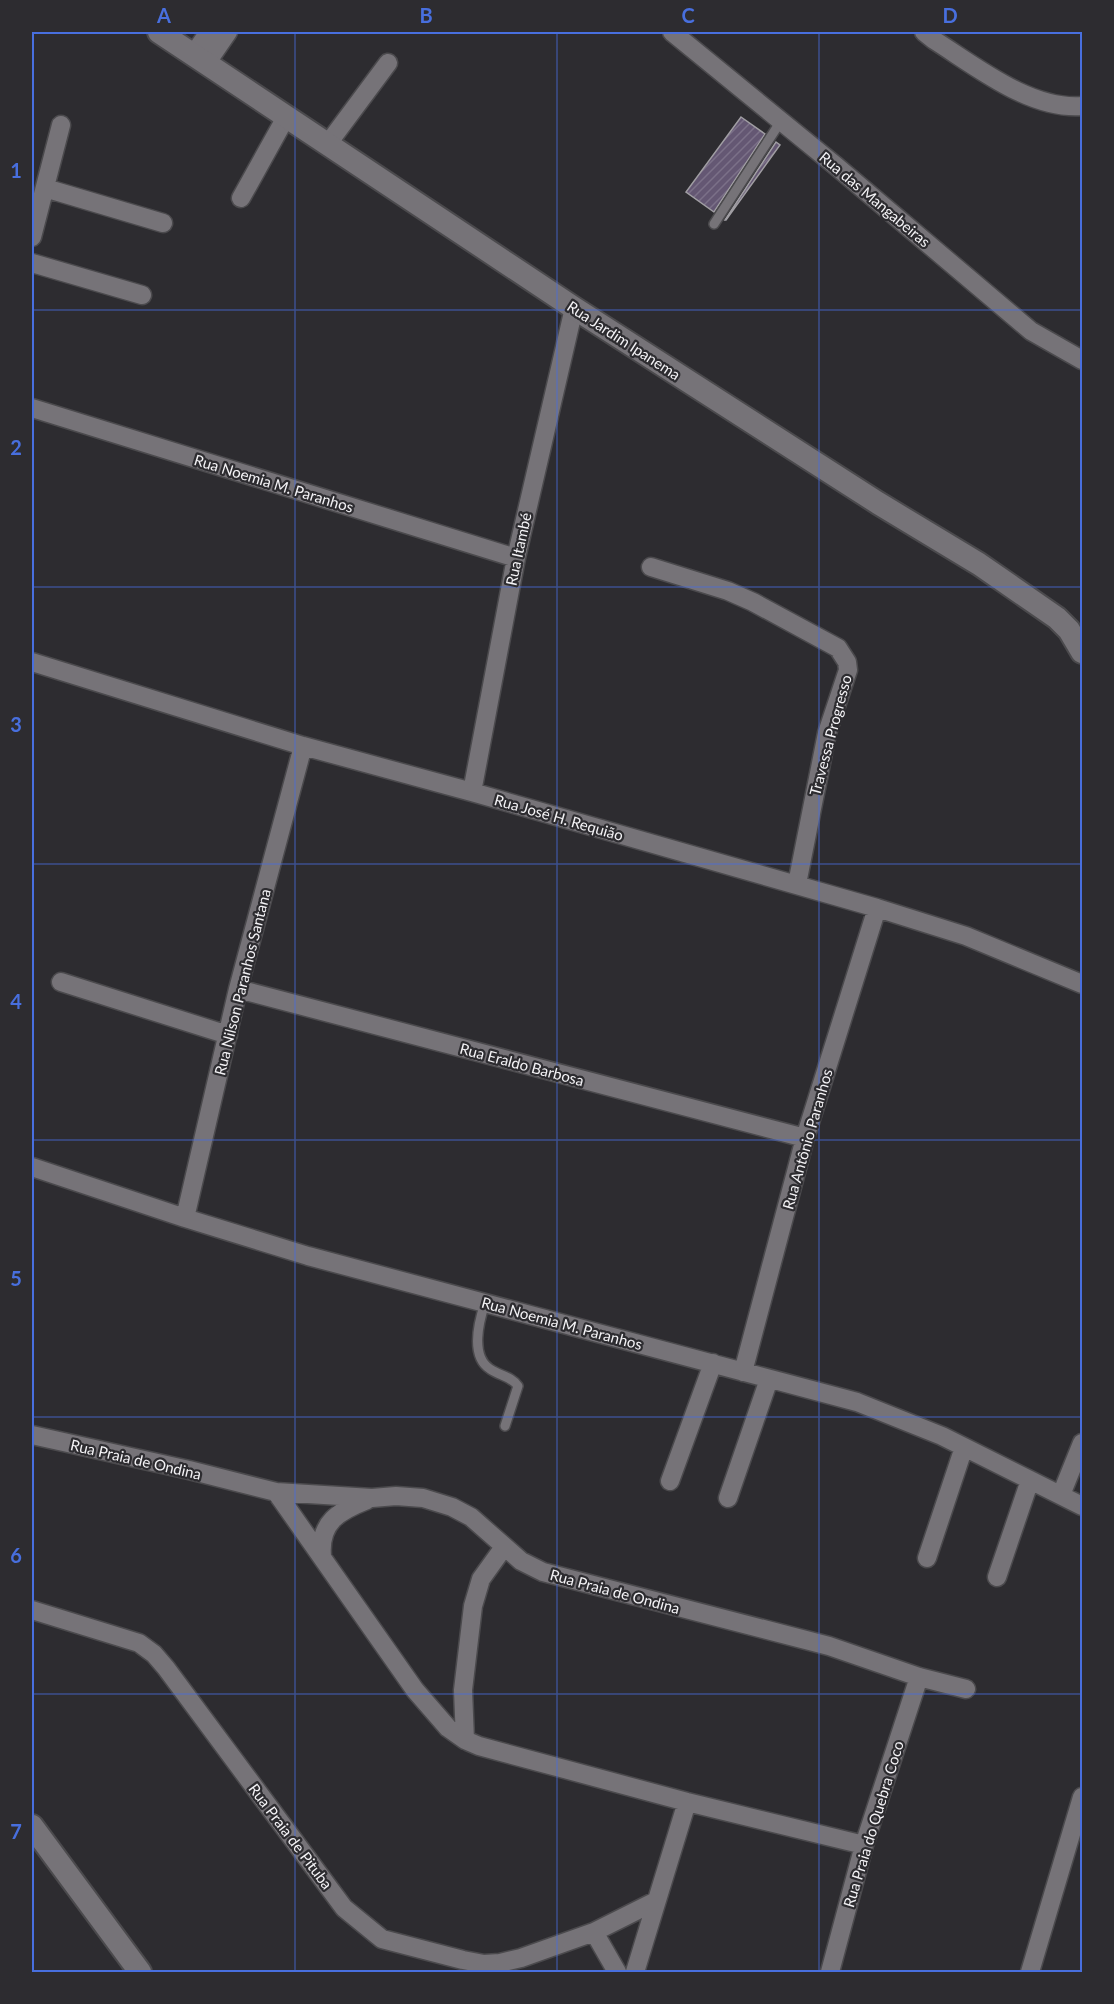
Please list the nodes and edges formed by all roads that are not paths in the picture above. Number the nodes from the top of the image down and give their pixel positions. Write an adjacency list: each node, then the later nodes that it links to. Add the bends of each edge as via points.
1 (159, 32): 6 (street, Rua Jardim Ipanema)
2 (209, 32): 6 (street)
3 (228, 32): 6 (street)
4 (672, 32): 10 (street, Rua das Mangabeiras)
5 (924, 32): 8 (street, via 1017,91 1047,103)
6 (200, 60): 9 (street, Rua Jardim Ipanema)
7 (388, 63): 12 (street)
8 (1083, 106)
9 (286, 117): 12 (street, Rua Jardim Ipanema); 14 (street)
10 (781, 121): 16 (lane); 21 (street, Rua das Mangabeiras, via 1031,332)
11 (61, 125): 13 (street)
12 (327, 145): 20 (street, Rua Jardim Ipanema)
13 (45, 188): 15 (street); 17 (street)
14 (241, 198)
15 (163, 223)
16 (714, 225)
17 (32, 237)
18 (32, 263): 19 (street)
19 (142, 295)
20 (574, 308): 23 (street, Rua Itambé); 25 (street, Rua Jardim Ipanema, via 979,564 1057,618)
21 (1083, 360)
22 (32, 408): 23 (street, Rua Noemia M. Paranhos)
23 (516, 558): 28 (street, Rua Itambé)
24 (651, 567): 29 (street, Travessa Progresso, via 753,602 838,648 847,662 848,670 827,733)
25 (1083, 652)
26 (32, 662): 27 (street, Rua José H. Requião)
27 (303, 746): 28 (street, Rua José H. Requião); 33 (street, Rua Nilson Paranhos Santana)
28 (472, 792): 29 (street, Rua José H. Requião)
29 (797, 884): 30 (street, Rua José H. Requião)
30 (878, 908): 32 (street, Rua José H. Requião, via 966,936); 35 (street, Rua Antônio Paranhos)
31 (61, 982): 34 (street)
32 (1083, 984)
33 (238, 989): 34 (street, Rua Nilson Paranhos Santana); 35 (street, Rua Eraldo Barbosa)
34 (228, 1035): 37 (street, Rua Nilson Paranhos Santana)
35 (805, 1138): 40 (street, Rua Antônio Paranhos)
36 (32, 1167): 37 (street, Rua Noemia M. Paranhos)
37 (185, 1218): 38 (street, Rua Noemia M. Paranhos, via 308,1256)
38 (486, 1303): 39 (street, Rua Noemia M. Paranhos); 42 (lane, via 478,1324 483,1359 487,1367 514,1380 518,1386)
39 (712, 1364): 40 (street, Rua Noemia M. Paranhos); 47 (street)
40 (743, 1371): 41 (street, Rua Noemia M. Paranhos)
41 (769, 1378): 45 (street, Rua Noemia M. Paranhos, via 857,1402); 51 (street)
42 (505, 1426)
43 (32, 1436): 48 (street, Rua Praia de Ondina)
44 (1083, 1443): 49 (street)
45 (964, 1447): 46 (street, Rua Noemia M. Paranhos); 55 (street)
46 (1030, 1480): 49 (street, Rua Noemia M. Paranhos); 56 (street)
47 (670, 1481)
48 (276, 1492): 50 (street, Rua Praia de Ondina); 54 (street)
49 (1061, 1495): 52 (street, Rua Noemia M. Paranhos)
50 (372, 1498): 53 (street, Rua Praia de Ondina, via 423,1498 452,1507 471,1517); 54 (street, via 345,1509 333,1520 321,1542)
51 (728, 1498)
52 (1083, 1506)
53 (504, 1546): 58 (street, Rua Praia de Ondina, via 521,1561 543,1572 829,1646); 60 (street, via 481,1579 473,1606 463,1690)
54 (322, 1556): 60 (street, via 415,1689 448,1728)
55 (927, 1558)
56 (998, 1577)
57 (32, 1610): 66 (street, Rua Praia de Pituba, via 139,1643 154,1654 344,1908 382,1939 484,1964 521,1958)
58 (920, 1677): 59 (street, Rua Praia de Ondina); 64 (street, Rua Praia do Quebra Coco)
59 (966, 1689)
60 (465, 1740): 62 (street)
61 (1083, 1797): 71 (street)
62 (687, 1802): 64 (street); 65 (street)
63 (32, 1826): 67 (street)
64 (864, 1845): 70 (street, Rua Praia do Quebra Coco)
65 (656, 1901): 66 (street, Rua Praia de Pituba); 69 (street)
66 (594, 1932): 68 (street)
67 (140, 1972)
68 (617, 1972)
69 (635, 1972)
70 (830, 1972)
71 (1030, 1972)

